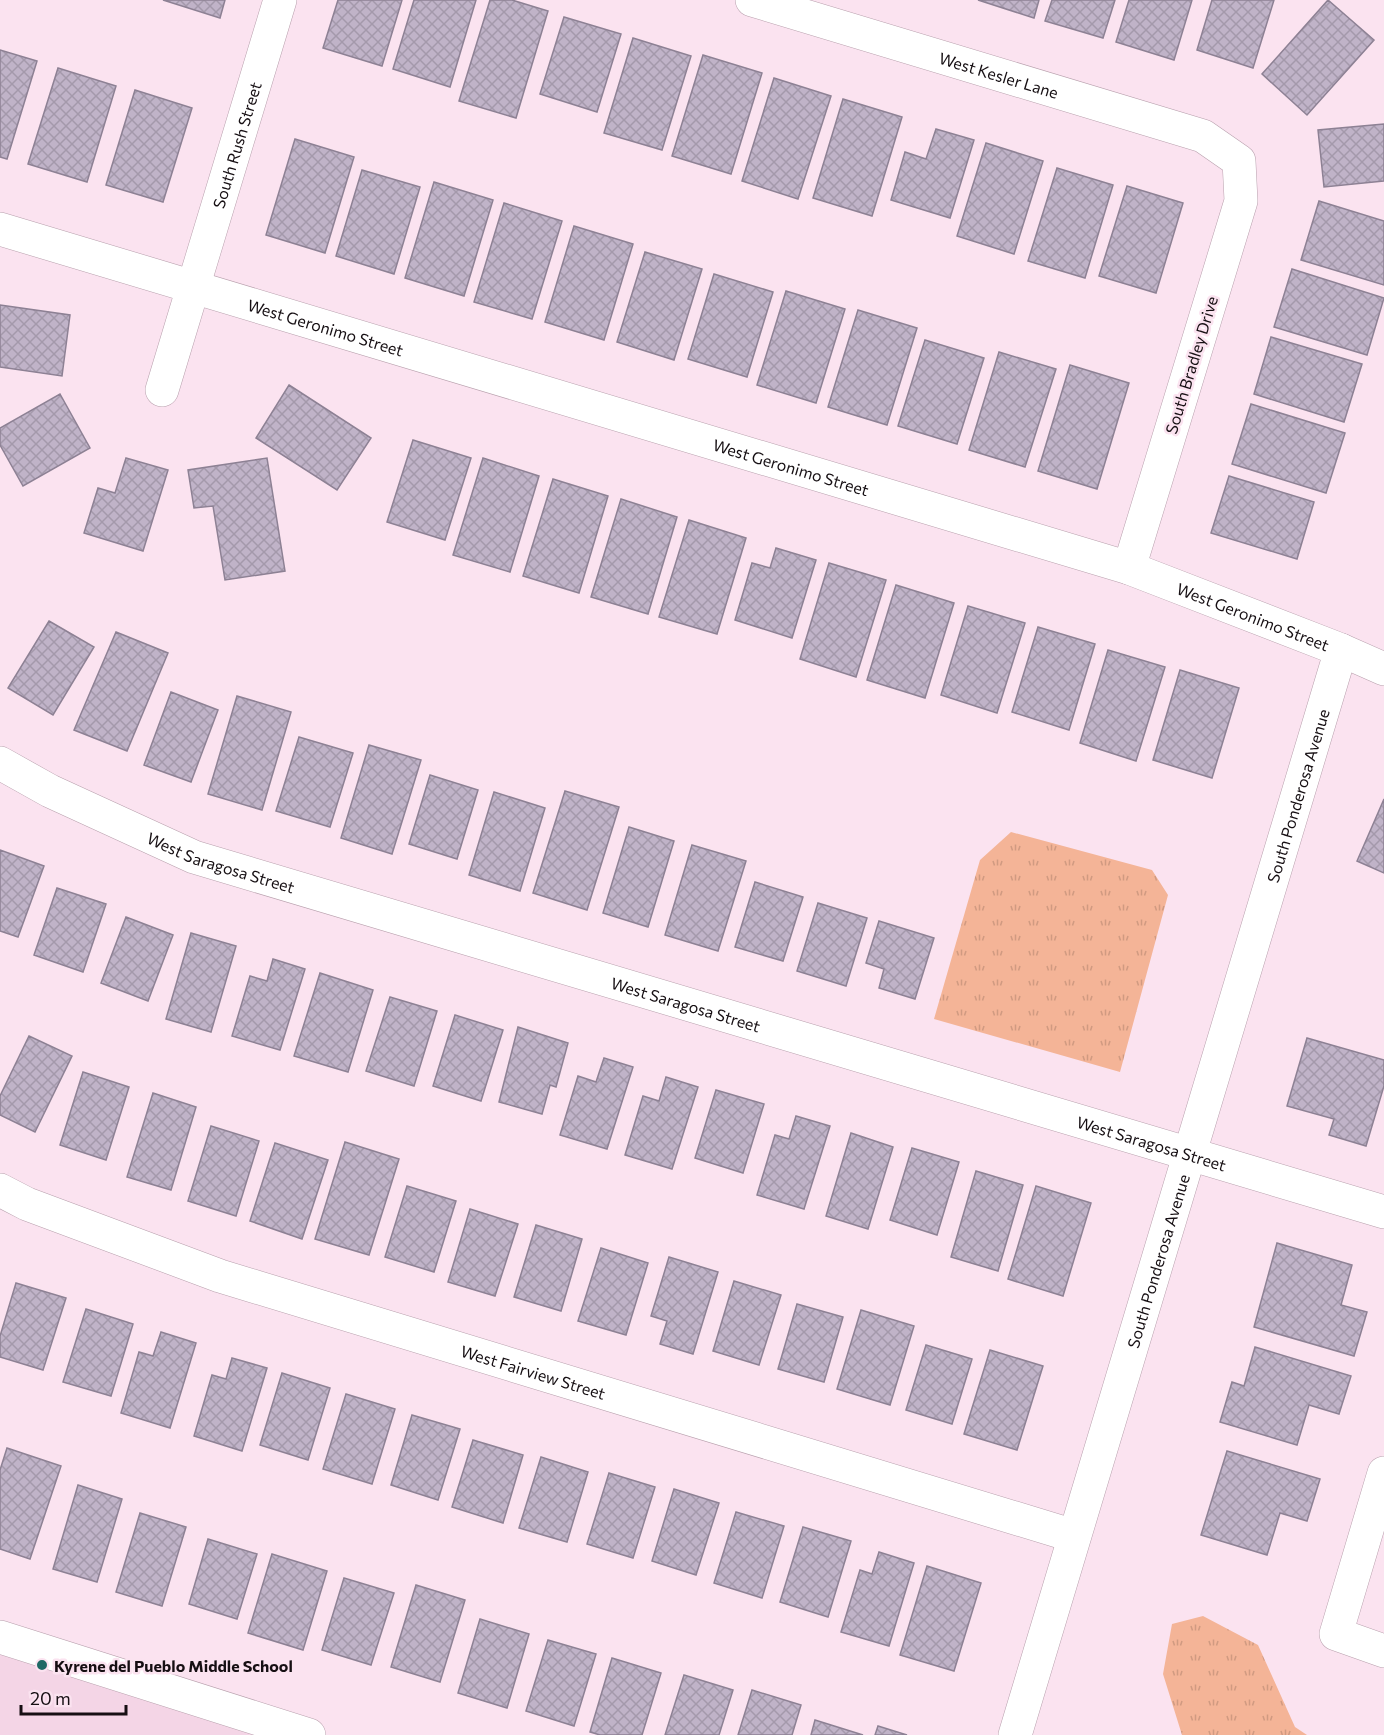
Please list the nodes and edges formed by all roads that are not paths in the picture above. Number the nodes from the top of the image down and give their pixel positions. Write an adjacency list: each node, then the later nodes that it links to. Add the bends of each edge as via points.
1 (280, 0): 5 (street, South Rush Street)
2 (752, 0): 3 (street, West Kesler Lane, via 1203,136)
3 (1239, 161): 7 (street, South Bradley Drive, via 1241,201)
4 (0, 229): 5 (street, West Geronimo Street)
5 (191, 288): 6 (street); 7 (street, West Geronimo Street)
6 (162, 390)
7 (1129, 568): 8 (street, West Geronimo Street)
8 (1341, 650): 9 (street, West Geronimo Street); 11 (street, South Ponderosa Avenue)
9 (1384, 669)
10 (0, 763): 11 (street, West Saragosa Street, via 50,791 194,857)
11 (1190, 1153): 13 (street, West Saragosa Street); 15 (street, South Ponderosa Avenue)
12 (0, 1190): 15 (street, West Fairview Street, via 27,1204 220,1276)
13 (1384, 1212)
14 (1384, 1473): 17 (street, via 1336,1634)
15 (1074, 1536): 19 (street, South Ponderosa Avenue)
16 (0, 1637): 18 (street)
17 (1384, 1651)
18 (309, 1735)
19 (1015, 1735)

